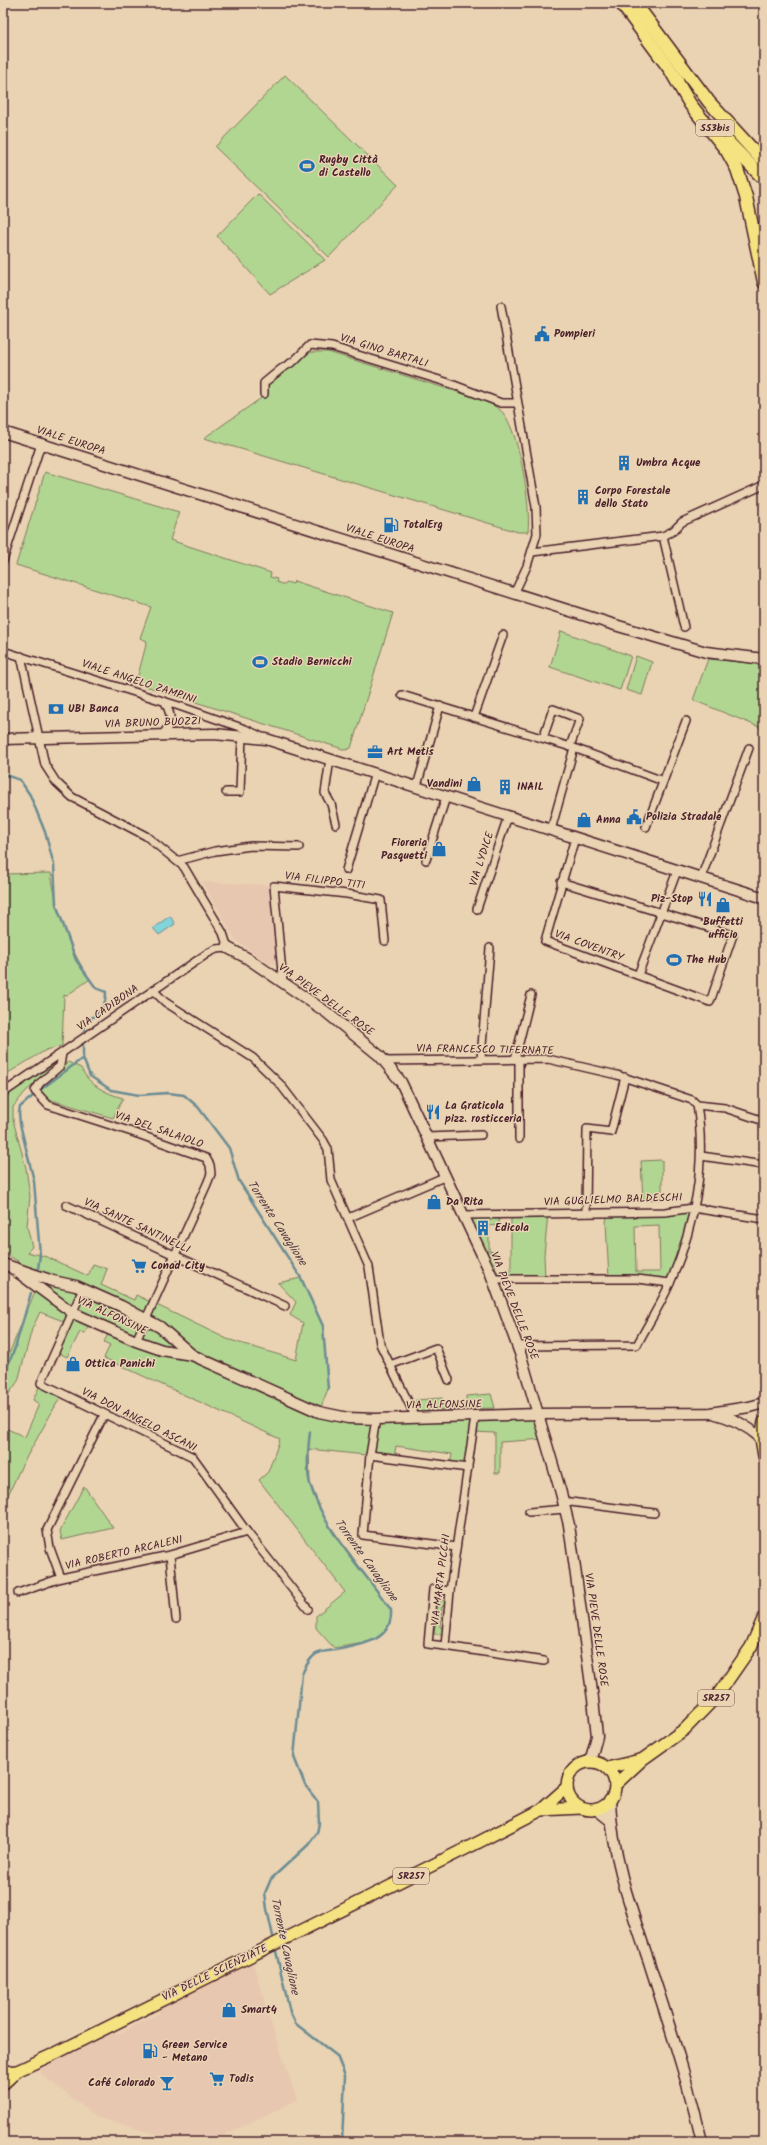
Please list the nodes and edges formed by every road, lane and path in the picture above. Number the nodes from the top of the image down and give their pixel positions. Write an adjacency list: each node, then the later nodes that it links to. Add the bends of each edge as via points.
1 (621, 3): 3 (highway, SS3bis)
2 (635, 3): 3 (highway, SS3bis)
3 (677, 70): 4 (highway, SS3bis); 5 (highway, SS3bis, via 711,123); 6 (highway, via 690,104 727,151 737,168 746,197)
4 (764, 162)
5 (764, 179)
6 (764, 282)
7 (501, 306): 9 (street)
8 (264, 394): 9 (street, VIA GINO BARTALI, via 264,383 294,361 310,345 332,347 446,382 501,403)
9 (518, 403): 14 (street, via 536,507 537,534)
10 (3, 432): 11 (main road, VIALE EUROPA)
11 (42, 444): 15 (street); 16 (main road, VIALE EUROPA)
12 (764, 485): 13 (street, via 682,522)
13 (663, 536): 14 (street); 17 (street)
14 (532, 552): 16 (street)
15 (3, 561)
16 (514, 594): 22 (main road, VIALE EUROPA, via 706,652)
17 (684, 627)
18 (503, 635): 27 (street)
19 (3, 651): 21 (street, VIALE ANGELO ZAMPINI)
20 (764, 655): 22 (main road, VIALE EUROPA)
21 (21, 656): 25 (street, VIALE ANGELO ZAMPINI); 32 (street)
22 (753, 658): 23 (main road, VIALE EUROPA)
23 (764, 659)
24 (402, 695): 26 (street)
25 (165, 702): 29 (street, via 172,718); 33 (street, VIALE ANGELO ZAMPINI, via 245,729)
26 (440, 706): 27 (street); 40 (street)
27 (474, 717): 31 (street)
28 (686, 721): 39 (street)
29 (162, 735): 30 (main road, VIA BRUNO BUOZZI); 32 (main road, VIA BRUNO BUOZZI)
30 (242, 736): 33 (main road, VIA BRUNO BUOZZI); 41 (street, via 240,792)
31 (543, 738): 35 (street); 35 (street, via 554,709 580,719)
32 (38, 739): 34 (main road, VIA BRUNO BUOZZI); 50 (street, via 45,765 56,782 72,797 146,836)
33 (266, 739): 37 (main road, VIA BRUNO BUOZZI)
34 (3, 740)
35 (572, 747): 39 (street); 46 (street)
36 (749, 748): 53 (street)
37 (330, 759): 38 (main road, VIA BRUNO BUOZZI); 44 (street, via 325,793 332,804)
38 (375, 773): 40 (main road, VIA BRUNO BUOZZI); 51 (street)
39 (663, 781): 45 (street)
40 (417, 786): 42 (main road, VIA BRUNO BUOZZI)
41 (226, 792)
42 (446, 797): 43 (main road, VIA BRUNO BUOZZI); 49 (street)
43 (508, 816): 46 (main road, VIA BRUNO BUOZZI); 56 (street, VIA LYDICE)
44 (336, 824)
45 (646, 827)
46 (551, 830): 47 (main road, VIA BRUNO BUOZZI)
47 (575, 838): 52 (main road, VIA BRUNO BUOZZI); 54 (street, VIA COVENTRY)
48 (299, 847): 50 (street, via 251,846)
49 (426, 860)
50 (177, 861): 59 (street, via 184,867 219,926)
51 (346, 870)
52 (676, 871): 53 (main road, VIA BRUNO BUOZZI); 57 (street)
53 (701, 878): 55 (main road, VIA BRUNO BUOZZI)
54 (561, 882): 57 (street, VIA COVENTRY); 61 (street, VIA COVENTRY, via 545,941)
55 (764, 898)
56 (477, 909)
57 (661, 914): 61 (street); 61 (street, VIA COVENTRY, via 733,935 710,1002)
58 (386, 941): 62 (street, VIA FILIPPO TITI, via 381,900 274,886)
59 (228, 948): 62 (main road, VIA PIEVE DELLE ROSE); 63 (street, VIA CADIBONA, via 208,953)
60 (490, 948): 66 (street)
61 (638, 975)
62 (283, 983): 68 (main road, VIA PIEVE DELLE ROSE, via 326,1012)
63 (153, 990): 65 (street, VIA CADIBONA); 83 (street, via 165,1002 253,1058 280,1084 328,1149 331,1180)
64 (530, 995): 67 (street)
65 (62, 1052): 70 (street, VIA CADIBONA); 85 (street, VIA DEL SALAIOLO, via 60,1066 35,1090 48,1105 177,1147 206,1158 210,1165 211,1174)
66 (481, 1058): 67 (street, VIA FRANCESCO TIFERNATE); 68 (street, VIA FRANCESCO TIFERNATE)
67 (517, 1059): 69 (street, VIA FRANCESCO TIFERNATE, via 548,1059); 75 (street)
68 (384, 1060): 74 (main road, VIA PIEVE DELLE ROSE, via 401,1082)
69 (625, 1077): 71 (street, VIA FRANCESCO TIFERNATE, via 692,1100); 81 (street, via 611,1132 586,1129)
70 (3, 1093)
71 (698, 1105): 72 (street, via 725,1108); 76 (street)
72 (764, 1121)
73 (481, 1135): 74 (street)
74 (427, 1137): 78 (main road, VIA PIEVE DELLE ROSE)
75 (519, 1139)
76 (701, 1156): 77 (street); 80 (street)
77 (764, 1165)
78 (444, 1177): 82 (main road, VIA PIEVE DELLE ROSE); 83 (street)
79 (66, 1205): 85 (street, VIA SANTE SANTINELLI)
80 (693, 1208): 81 (street, VIA GUGLIELMO BALDESCHI, via 665,1212); 84 (street, VIA GUGLIELMO BALDESCHI); 88 (street, via 689,1228)
81 (586, 1213): 82 (street, VIA GUGLIELMO BALDESCHI)
82 (462, 1215): 87 (main road, VIA PIEVE DELLE ROSE)
83 (348, 1218): 96 (street, via 370,1267 380,1344)
84 (764, 1219)
85 (175, 1256): 90 (street, VIA SANTE SANTINELLI); 92 (street, VIA DEL SALAIOLO)
86 (8, 1266): 89 (main road, VIA ALFONSINE); 91 (main road, VIA ALFONSINE)
87 (493, 1280): 88 (street, via 637,1279); 94 (main road, VIA PIEVE DELLE ROSE)
88 (670, 1283): 94 (street, via 637,1345)
89 (83, 1289): 91 (street, VIA DON ANGELO ASCANI); 92 (main road, VIA ALFONSINE)
90 (285, 1306)
91 (73, 1312): 93 (main road, VIA ALFONSINE); 101 (street, VIA DON ANGELO ASCANI, via 41,1383)
92 (146, 1319): 93 (street, VIA DEL SALAIOLO); 95 (main road, VIA ALFONSINE, via 160,1327)
93 (136, 1341): 95 (main road, VIA ALFONSINE, via 162,1350)
94 (518, 1346): 100 (main road, VIA PIEVE DELLE ROSE)
95 (192, 1355): 104 (main road, VIA ALFONSINE, via 319,1412 348,1418)
96 (390, 1365): 97 (street, via 436,1348); 103 (street)
97 (449, 1380)
98 (764, 1403): 99 (main road, VIA ALFONSINE)
99 (710, 1413): 100 (main road, VIA ALFONSINE); 106 (main road, VIA ALFONSINE, via 731,1418)
100 (539, 1414): 102 (main road, VIA ALFONSINE); 110 (main road, VIA PIEVE DELLE ROSE)
101 (104, 1415): 113 (street, VIA DON ANGELO ASCANI, via 193,1458); 116 (street, VIA ROBERTO ARCALENI, via 47,1530 50,1548)
102 (475, 1417): 103 (main road, VIA ALFONSINE); 109 (street, VIA MARTA PICCHI)
103 (416, 1418): 104 (main road, VIA ALFONSINE)
104 (376, 1419): 107 (street)
105 (764, 1422): 106 (main road)
106 (761, 1438): 108 (main road)
107 (370, 1455): 109 (street); 114 (street, via 364,1535)
108 (764, 1456)
109 (468, 1468): 114 (street, VIA MARTA PICCHI)
110 (564, 1505): 111 (street); 112 (street); 125 (main road, VIA PIEVE DELLE ROSE, via 594,1699 597,1736)
111 (529, 1512)
112 (654, 1513)
113 (247, 1532): 115 (street, VIA ROBERTO ARCALENI); 119 (street, VIA DON ANGELO ASCANI)
114 (456, 1548): 117 (street, VIA MARTA PICCHI)
115 (170, 1555): 116 (street, VIA ROBERTO ARCALENI); 121 (street)
116 (61, 1578): 118 (street)
117 (450, 1591): 122 (street, VIA MARTA PICCHI); 122 (street, via 433,1589 428,1644)
118 (18, 1593)
119 (308, 1609)
120 (764, 1617): 124 (main road, SR257, via 751,1647 718,1696 685,1729)
121 (176, 1619)
122 (445, 1646): 123 (street)
123 (544, 1661)
124 (642, 1759): 126 (main road, SR257); 127 (main road, SR257)
125 (590, 1762): 126 (main road); 128 (main road, SR257, via 575,1768 569,1776)
126 (605, 1767): 127 (main road, via 614,1778)
127 (615, 1785): 129 (main road, SR257)
128 (567, 1787): 130 (main road, via 570,1798); 131 (main road, VIA DELLE SCIENZIATE / SR257)
129 (610, 1801): 132 (main road); 133 (main road)
130 (581, 1808): 131 (main road, VIA DELLE SCIENZIATE / SR257); 132 (main road, SR257)
131 (541, 1810): 134 (main road, VIA DELLE SCIENZIATE / SR257, via 56,2053)
132 (596, 1810): 133 (main road)
133 (611, 1822): 137 (main road, via 618,1868 681,2059)
134 (17, 2070): 135 (main road, VIA DELLE SCIENZIATE / SR257); 136 (main road, VIA DELLE SCIENZIATE / SR257)
135 (3, 2072)
136 (3, 2084)
137 (702, 2142)

